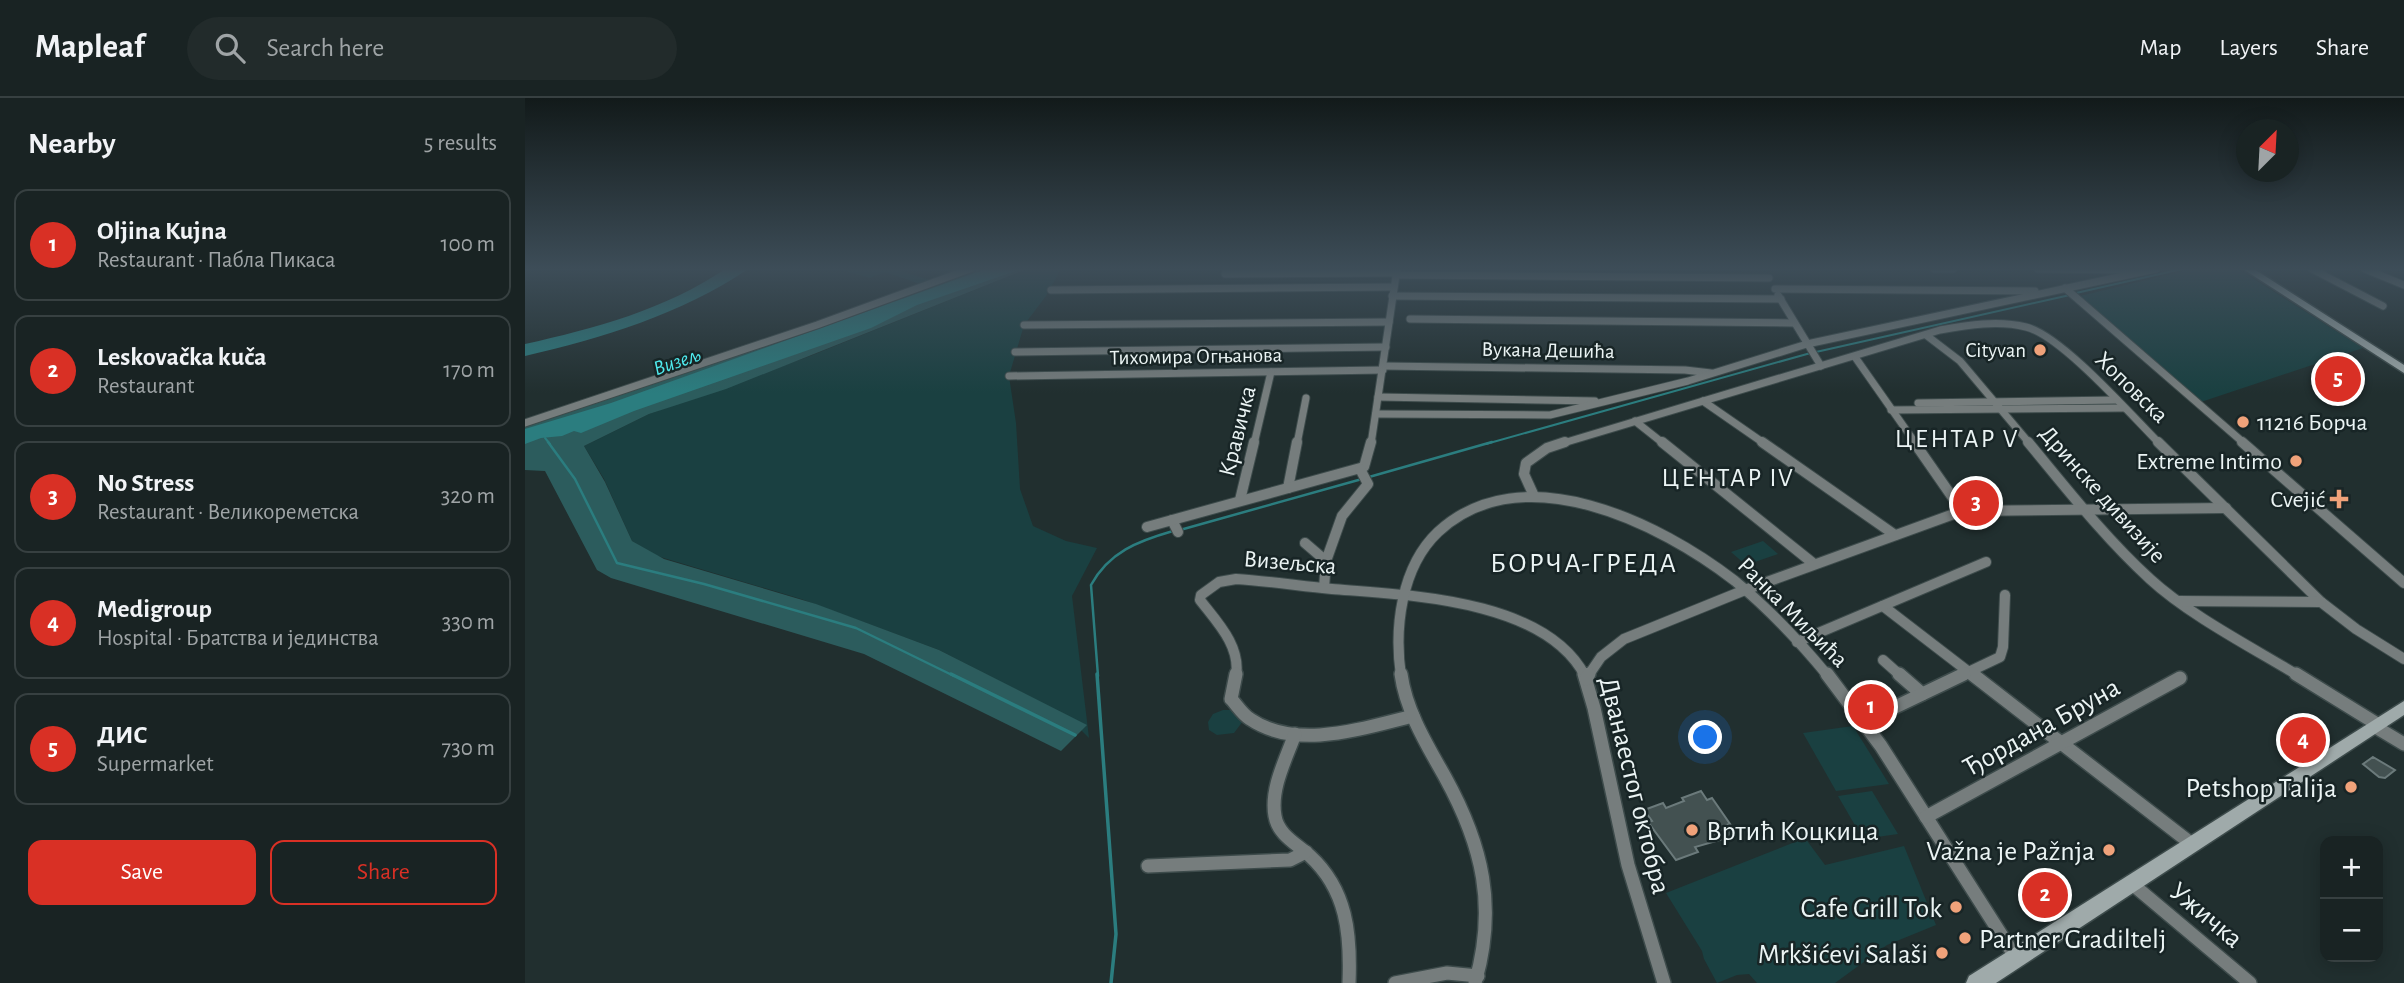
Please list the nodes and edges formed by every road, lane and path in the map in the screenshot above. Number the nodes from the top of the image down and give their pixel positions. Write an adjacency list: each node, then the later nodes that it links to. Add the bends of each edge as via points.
1 (857, 310): 31 (street)
2 (1391, 310): 8 (street)
3 (1786, 310): 9 (street)
4 (1965, 310): 12 (street)
5 (2090, 310): 45 (street)
6 (2313, 310): 17 (street)
7 (1410, 319): 9 (street)
8 (1389, 322): 10 (street); 13 (street)
9 (1793, 323): 12 (street)
10 (1024, 325)
11 (1926, 335): 15 (street, Хоповска); 26 (street, Хоповска, via 1957,327 2038,330); 27 (street, Дринске дивизије, via 1952,354)
12 (1807, 344): 16 (street); 20 (street)
13 (1386, 347): 14 (street); 18 (street)
14 (1015, 352)
15 (1855, 356): 16 (street, Хоповска); 28 (street)
16 (1820, 364): 24 (street, Хоповска)
17 (2402, 367)
18 (1383, 368): 19 (street, Тихомира Огњанова); 20 (street, Вукана Дешића); 22 (street)
19 (1271, 372): 21 (street, Тихомира Огњанова); 35 (street, Кравичка)
20 (1712, 373): 25 (street)
21 (1009, 376)
22 (1378, 397): 25 (street); 29 (street)
23 (1306, 398): 33 (street)
24 (1703, 401): 30 (street, Хоповска); 40 (street)
25 (1597, 402): 29 (street, via 1543,416)
26 (2120, 404): 27 (street); 36 (street, Хоповска)
27 (1997, 405): 28 (street); 37 (street, Дринске дивизије)
28 (1889, 406): 38 (street)
29 (1376, 414): 32 (street)
30 (1635, 421): 34 (street, Хоповска, via 1531,457 1522,473); 44 (street)
31 (525, 423)
32 (1364, 473): 33 (street); 42 (street)
33 (1288, 488): 35 (street)
34 (1534, 496): 47 (street, Ранка Миљића, via 1591,504 1618,514 1686,550); 48 (street, Ранка Миљића, via 1478,506 1441,526 1423,549)
35 (1240, 500): 39 (street, via 1175,526)
36 (2226, 508): 37 (street); 51 (street, Хоповска)
37 (2084, 509): 38 (street); 50 (street, Дринске дивизије, via 2130,561)
38 (1962, 511): 40 (street)
39 (1147, 527)
40 (1895, 535): 44 (street)
41 (1305, 543): 42 (street)
42 (1326, 561): 46 (street)
43 (1986, 562): 52 (street)
44 (1814, 564): 47 (street)
45 (2404, 583)
46 (1324, 588): 48 (street, Визељска); 64 (street, Визељска, via 1236,579 1211,586 1200,597 1236,659 1232,702 1262,726)
47 (1745, 590): 53 (street, Ранка Миљића); 58 (street, via 1624,639 1601,657)
48 (1404, 595): 58 (street, Дванаестог октобра, via 1474,607 1538,631 1566,650); 61 (street, Ранка Миљића, via 1397,659)
49 (2005, 595): 56 (street, via 2003,653)
50 (2178, 601): 51 (street); 63 (street, Дринске дивизије)
51 (2321, 602): 54 (street, Хоповска)
52 (1883, 606): 53 (street); 56 (street)
53 (1797, 642): 62 (street, Ранка Миљића)
54 (2404, 659)
55 (1883, 660): 59 (street)
56 (1968, 672): 59 (street); 65 (street)
57 (2180, 678): 65 (street, Ђордана Бруна)
58 (1586, 679): 76 (street, Дванаестог октобра, via 1621,837)
59 (1921, 694): 62 (street)
60 (2404, 707): 63 (street)
61 (1413, 716): 64 (street, Визељска, via 1338,732); 73 (street, Ранка Миљића, via 1478,849 1486,891 1486,924)
62 (1864, 722): 67 (street, Ранка Миљића)
63 (2376, 725): 66 (street, Дринске дивизије); 68 (street)
64 (1295, 734): 69 (street, via 1275,797 1275,816 1281,831)
65 (2061, 743): 67 (street, Ђордана Бруна); 68 (street)
66 (2404, 744)
67 (1926, 817): 72 (street, Ранка Миљића)
68 (2193, 845): 71 (street)
69 (1306, 852): 70 (street, via 1290,860); 74 (street, via 1329,875 1348,916)
70 (1149, 866)
71 (2131, 883): 72 (street); 78 (street, Ужичка)
72 (2016, 958): 77 (street)
73 (1476, 980): 75 (street, via 1461,971)
74 (1349, 983)
75 (1395, 983)
76 (1664, 983)
77 (1977, 983)
78 (2250, 983)

